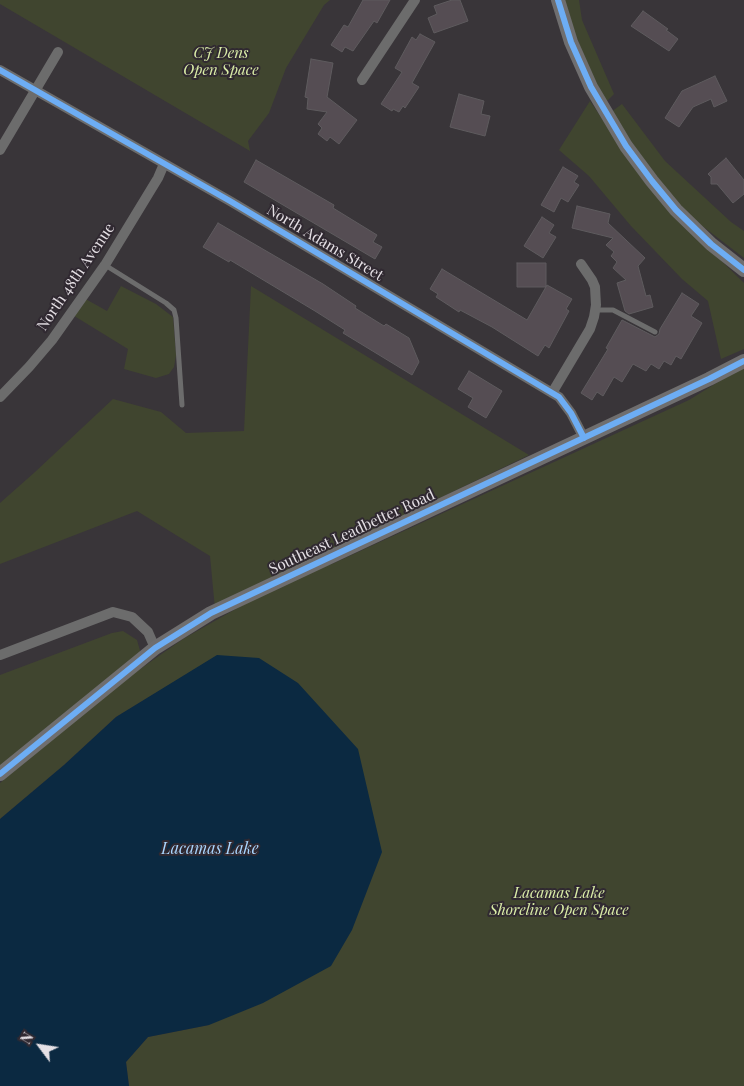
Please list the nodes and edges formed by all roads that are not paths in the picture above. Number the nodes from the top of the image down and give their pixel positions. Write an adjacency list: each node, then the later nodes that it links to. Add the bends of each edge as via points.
1 (416, 0): 5 (street)
2 (558, 0): 11 (street, via 590,87 626,146 676,210)
3 (58, 52): 6 (street)
4 (0, 70): 6 (street, North Adams Street)
5 (362, 80)
6 (36, 90): 7 (street); 8 (street, North Adams Street)
7 (0, 150)
8 (164, 164): 10 (street, North 48th Avenue); 15 (street, North Adams Street)
9 (581, 264): 12 (street, via 595,287)
10 (105, 265): 16 (street, North 48th Avenue, via 52,340); 17 (lane, via 174,310)
11 (744, 270)
12 (596, 310): 13 (lane, via 614,310); 15 (street, via 590,329)
13 (655, 332)
14 (744, 361): 18 (street, Southeast Leadbetter Road)
15 (552, 392): 18 (street, North Adams Street, via 567,407)
16 (0, 397)
17 (182, 405)
18 (584, 438): 19 (street, Southeast Leadbetter Road, via 243,597)
19 (155, 648): 20 (street, via 148,632 132,617 113,612); 21 (street, Southeast Leadbetter Road)
20 (0, 655)
21 (0, 774)

